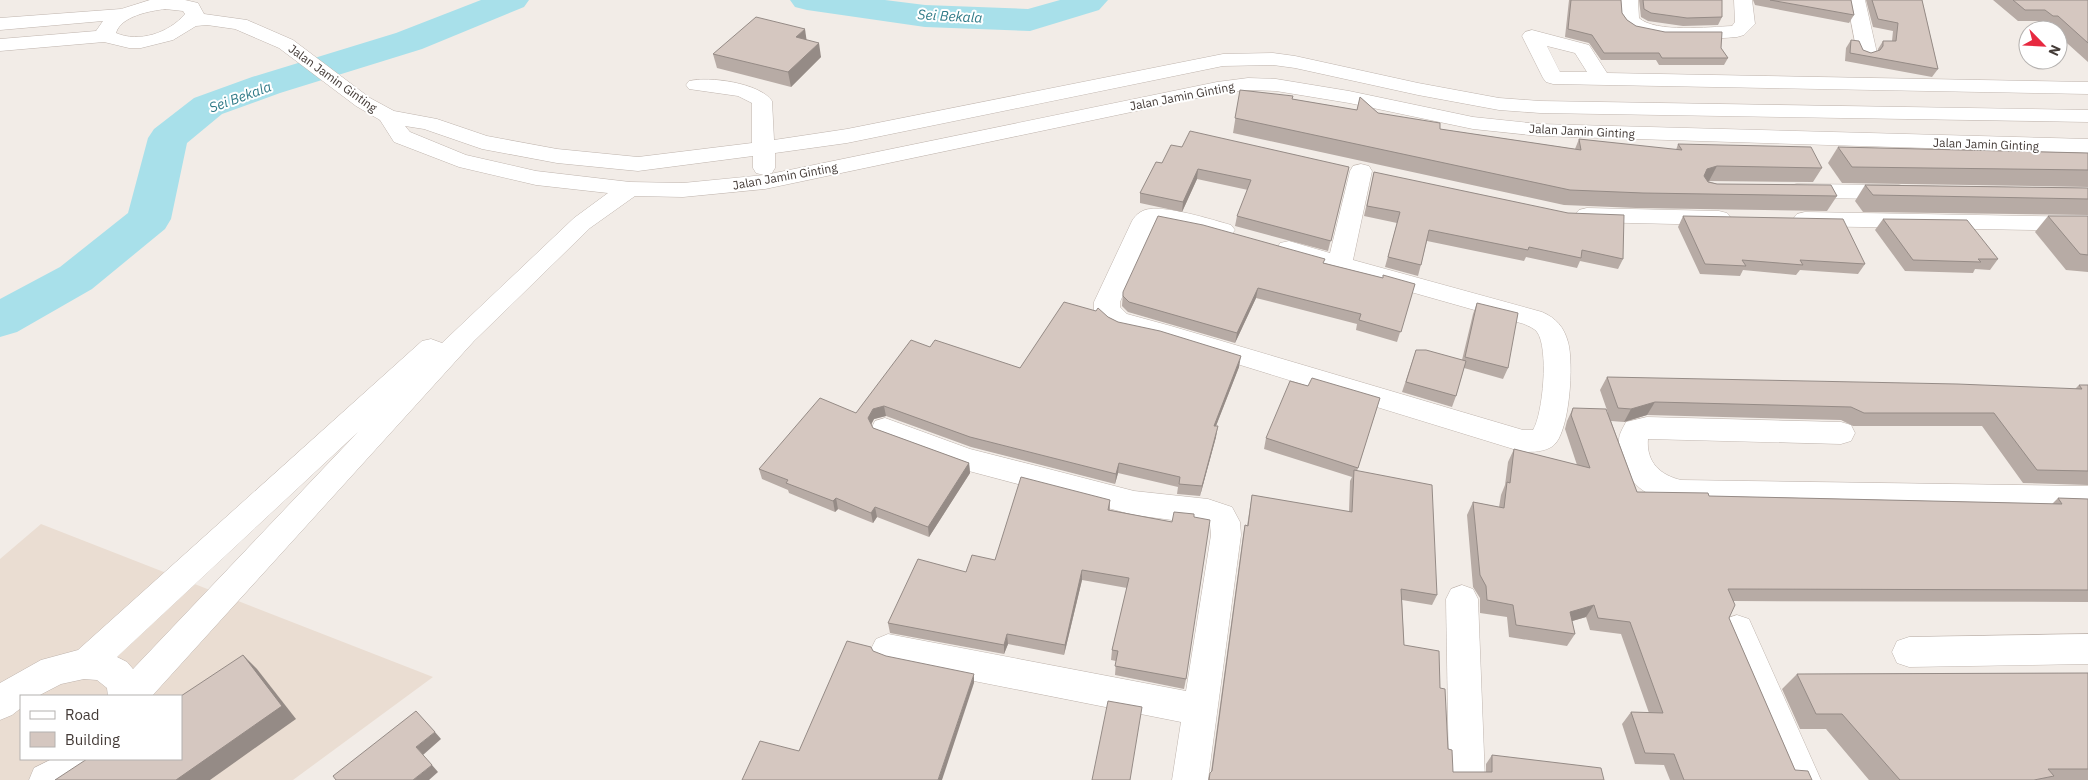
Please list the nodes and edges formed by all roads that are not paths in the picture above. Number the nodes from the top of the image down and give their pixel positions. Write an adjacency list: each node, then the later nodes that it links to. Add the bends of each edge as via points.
1 (1629, 0): 2 (street, via 1633,23 1658,32 1737,31 1745,24)
2 (1743, 0)
3 (1856, 0): 9 (street)
4 (124, 14): 5 (street, via 149,5 174,3 191,7 195,15); 6 (street); 7 (street, via 112,22 106,30)
5 (191, 21): 7 (street, via 174,32 142,42 120,42); 13 (street, Jalan Jamin Ginting, via 208,19 240,24 286,44 363,102)
6 (0, 24)
7 (107, 36): 8 (street)
8 (0, 45)
9 (1867, 53)
10 (1601, 79): 12 (street)
11 (696, 85): 16 (street, via 750,92 758,97 762,101)
12 (2088, 88)
13 (388, 116): 16 (street, Jalan Jamin Ginting, via 429,124 501,146 557,156 638,164); 19 (street, Jalan Jamin Ginting, via 402,137 458,160)
14 (2088, 116): 16 (street, Jalan Jamin Ginting, via 1540,107 1500,104 1295,62 1250,58 1223,60 847,136)
15 (2088, 146): 18 (street, Jalan Jamin Ginting, via 1539,130 1473,123 1301,89 1248,84)
16 (763, 149): 18 (street)
17 (1361, 171): 27 (street)
18 (765, 182): 20 (street, Jalan Jamin Ginting, via 683,190)
19 (579, 184): 20 (street, Jalan Jamin Ginting); 28 (street, via 569,215 555,233)
20 (630, 188): 28 (street, via 576,229)
21 (1779, 190): 22 (street)
22 (1918, 193)
23 (1564, 214): 24 (street)
24 (1735, 218)
25 (1785, 219): 26 (street)
26 (2088, 224)
27 (1340, 264): 27 (street, via 1546,324 1555,342 1556,380 1552,414 1545,436 1537,441 1523,441 1443,418 1118,321 1107,310 1107,302 1144,222 1151,216 1198,224)
28 (458, 332): 37 (street); 39 (street)
29 (884, 429): 41 (street, via 965,459 1041,479 1134,503 1208,511 1221,516 1226,535)
30 (1842, 433): 31 (street, via 1647,428 1636,430 1632,441 1637,463 1648,478 1681,492)
31 (2088, 498)
32 (1462, 599): 45 (street)
33 (1737, 629): 46 (street)
34 (2088, 648): 36 (street)
35 (888, 649): 41 (street)
36 (1909, 652)
37 (86, 664): 38 (street, via 104,666 117,674 125,686); 40 (street, via 64,667 40,676)
38 (125, 695)
39 (131, 695)
40 (0, 704)
41 (1200, 710): 44 (street)
42 (82, 760): 43 (street)
43 (47, 780)
44 (1190, 780)
45 (1467, 780)
46 (1804, 780)

